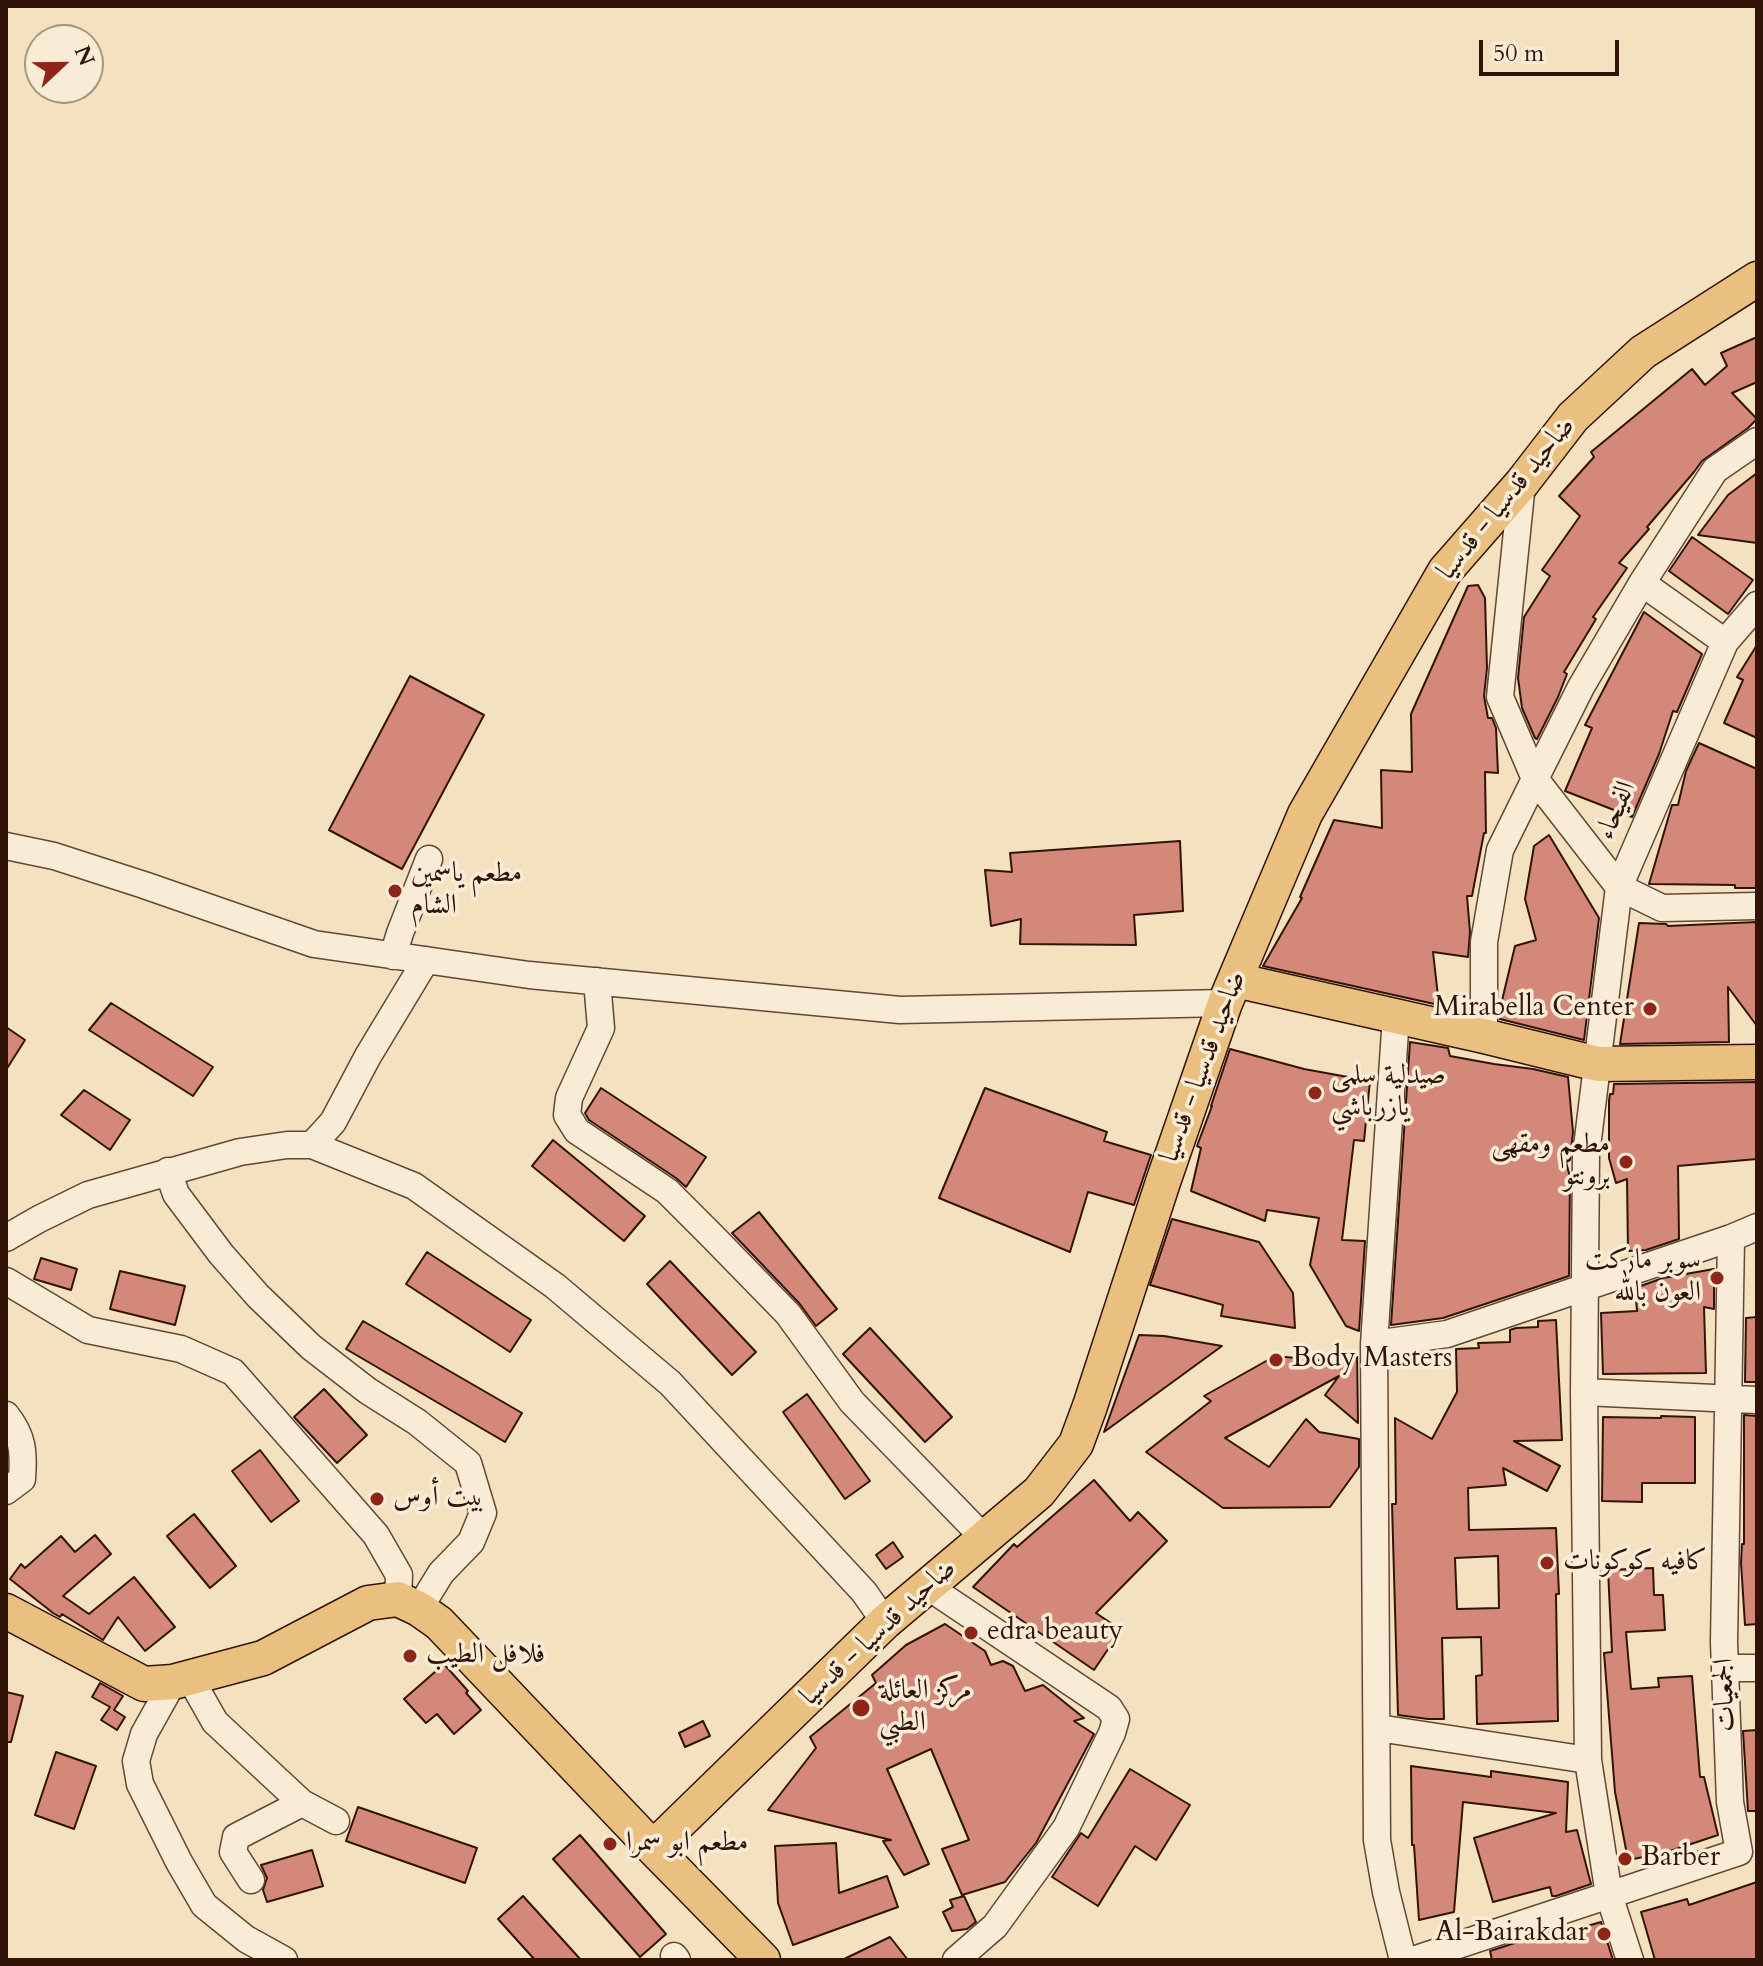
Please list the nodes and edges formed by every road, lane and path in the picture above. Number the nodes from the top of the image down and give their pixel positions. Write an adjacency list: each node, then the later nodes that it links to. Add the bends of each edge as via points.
1 (1757, 279): 3 (main road, ضاحيد قدسيا - قدسيا, via 1643,352 1573,417)
2 (1757, 441): 4 (street, via 1715,470)
3 (1522, 483): 7 (street, via 1500,697); 15 (main road, ضاحيد قدسيا - قدسيا, via 1445,571 1313,800)
4 (1642, 583): 6 (street); 7 (street)
5 (1757, 605): 6 (street, الفيحاء)
6 (1725, 642): 10 (street, الفيحاء)
7 (1535, 779): 10 (street); 17 (street, via 1500,850 1484,942)
8 (6, 846): 12 (street, via 114,875 314,944)
9 (429, 859): 12 (street)
10 (1619, 887): 11 (street, via 1662,908); 19 (street, الفيحاء)
11 (1757, 906)
12 (393, 956): 13 (street)
13 (426, 960): 14 (street); 20 (street, via 333,1122)
14 (597, 981): 15 (street, via 900,1010); 33 (street, via 601,1028 569,1098 567,1115 577,1131 677,1200 788,1314 852,1402)
15 (1230, 992): 16 (main road); 33 (main road, ضاحيد قدسيا - قدسيا, via 1076,1444 1039,1492)
16 (1396, 1016): 17 (main road); 27 (street)
17 (1484, 1036): 19 (main road)
18 (1757, 1062): 19 (main road)
19 (1598, 1064): 26 (street, via 1586,1155)
20 (312, 1145): 21 (street, via 240,1152); 37 (street, via 414,1186 555,1286 670,1383 864,1592)
21 (168, 1171): 23 (street, via 88,1195); 35 (street, via 176,1194 258,1296 311,1347 468,1463 483,1513 471,1542)
22 (1757, 1227): 24 (street)
23 (6, 1238)
24 (1731, 1238): 26 (street); 29 (street, الجمعيات)
25 (6, 1281): 35 (street, via 88,1330 181,1349 233,1372 376,1535 399,1575)
26 (1586, 1287): 27 (street, via 1447,1334); 28 (street)
27 (1374, 1344): 41 (street)
28 (1584, 1392): 29 (street); 42 (street)
29 (1729, 1400): 30 (street); 38 (street, الجمعيات)
30 (1757, 1400)
31 (6, 1415): 32 (street, via 17,1428 24,1453 22,1479)
32 (6, 1491)
33 (983, 1537): 34 (main road, ضاحيد قدسيا - قدسيا)
34 (927, 1586): 37 (main road, ضاحيد قدسيا - قدسيا); 52 (street, via 1109,1708 1116,1719 1066,1828 995,1926)
35 (408, 1604): 40 (main road, via 368,1603 263,1658); 45 (main road, via 439,1623)
36 (7, 1610): 40 (main road, via 144,1684)
37 (885, 1622): 45 (main road, ضاحيد قدسيا - قدسيا)
38 (1725, 1668): 39 (street); 46 (street, الجمعيات, via 1730,1802)
39 (1757, 1668)
40 (182, 1680): 43 (street, via 215,1722); 50 (street, via 144,1734 136,1761 140,1784 204,1905 246,1939)
41 (1378, 1728): 42 (street); 53 (street, via 1377,1840)
42 (1588, 1760): 48 (street)
43 (302, 1803): 44 (street); 47 (street, via 236,1837 233,1852)
44 (336, 1821)
45 (653, 1848): 51 (main road)
46 (1748, 1849): 48 (street, الجمعيات)
47 (251, 1880)
48 (1609, 1895): 49 (street, الجمعيات); 55 (street)
49 (1463, 1952): 54 (street, الجمعيات)
50 (284, 1960)
51 (763, 1960)
52 (956, 1960)
53 (1403, 1960)
54 (1413, 1960)
55 (1630, 1960)

